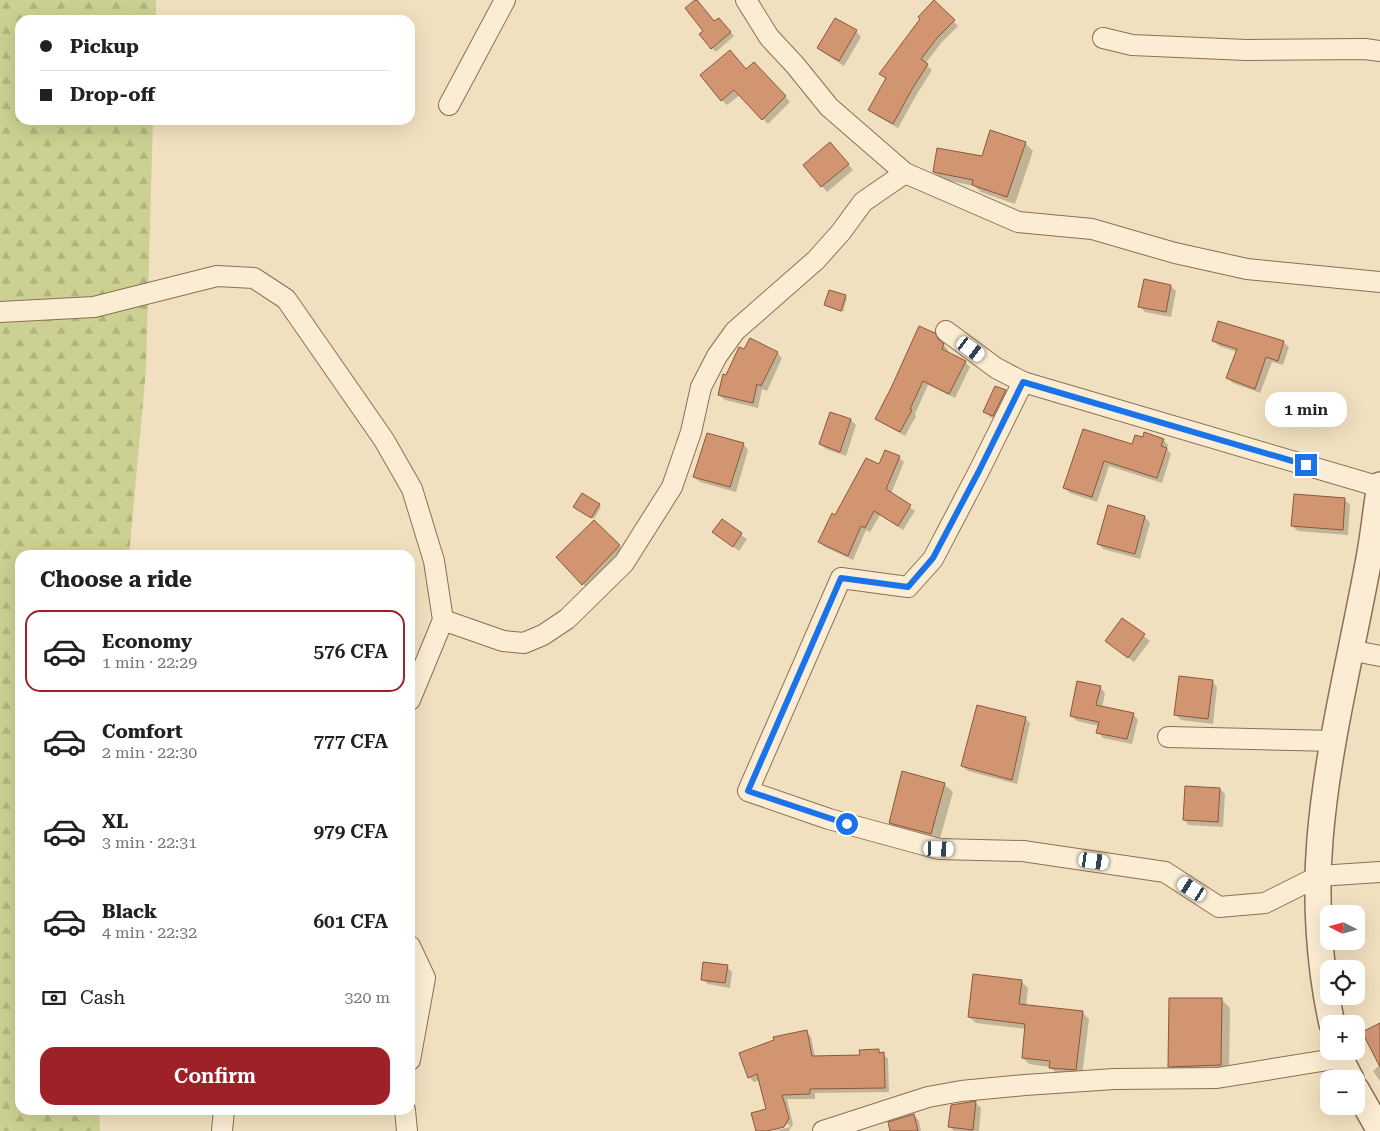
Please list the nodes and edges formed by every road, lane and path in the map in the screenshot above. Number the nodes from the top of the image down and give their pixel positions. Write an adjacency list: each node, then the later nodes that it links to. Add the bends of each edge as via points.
1 (505, 0): 5 (street)
2 (746, 0): 6 (street, via 769,37 829,108)
3 (1103, 38): 4 (street, via 1141,45 1246,50)
4 (1380, 51)
5 (449, 105)
6 (905, 173): 7 (street, via 1018,222 1092,230 1247,269); 13 (street, via 863,202 816,260 735,331 701,387 691,432 672,487 624,563 567,619 543,635 524,642 503,641)
7 (1380, 282)
8 (0, 312): 13 (street, via 94,307 217,276 254,278 286,299 384,440 412,489 434,561)
9 (946, 331): 10 (street, via 996,368)
10 (1023, 382): 11 (street); 20 (street, via 933,558 908,587 841,578 748,791 829,819 939,849 1024,851 1165,872 1219,907 1265,903)
11 (1380, 486): 12 (street)
12 (1375, 552): 14 (street)
13 (443, 620): 16 (street)
14 (1350, 650): 15 (street); 18 (street)
15 (1380, 656)
16 (415, 688)
17 (1168, 737): 18 (street)
18 (1334, 741): 20 (street, via 1320,840)
19 (1380, 872): 20 (street)
20 (1319, 876): 22 (street, via 1325,992)
21 (415, 957): 23 (street, via 425,978)
22 (1330, 1015)
23 (415, 1033)
24 (1343, 1063): 30 (street, via 1217,1078 1114,1080 960,1091 928,1097)
25 (1365, 1104): 31 (street)
26 (224, 1115): 28 (street)
27 (405, 1115): 29 (street)
28 (222, 1131)
29 (406, 1131)
30 (823, 1131)
31 (1380, 1131)

